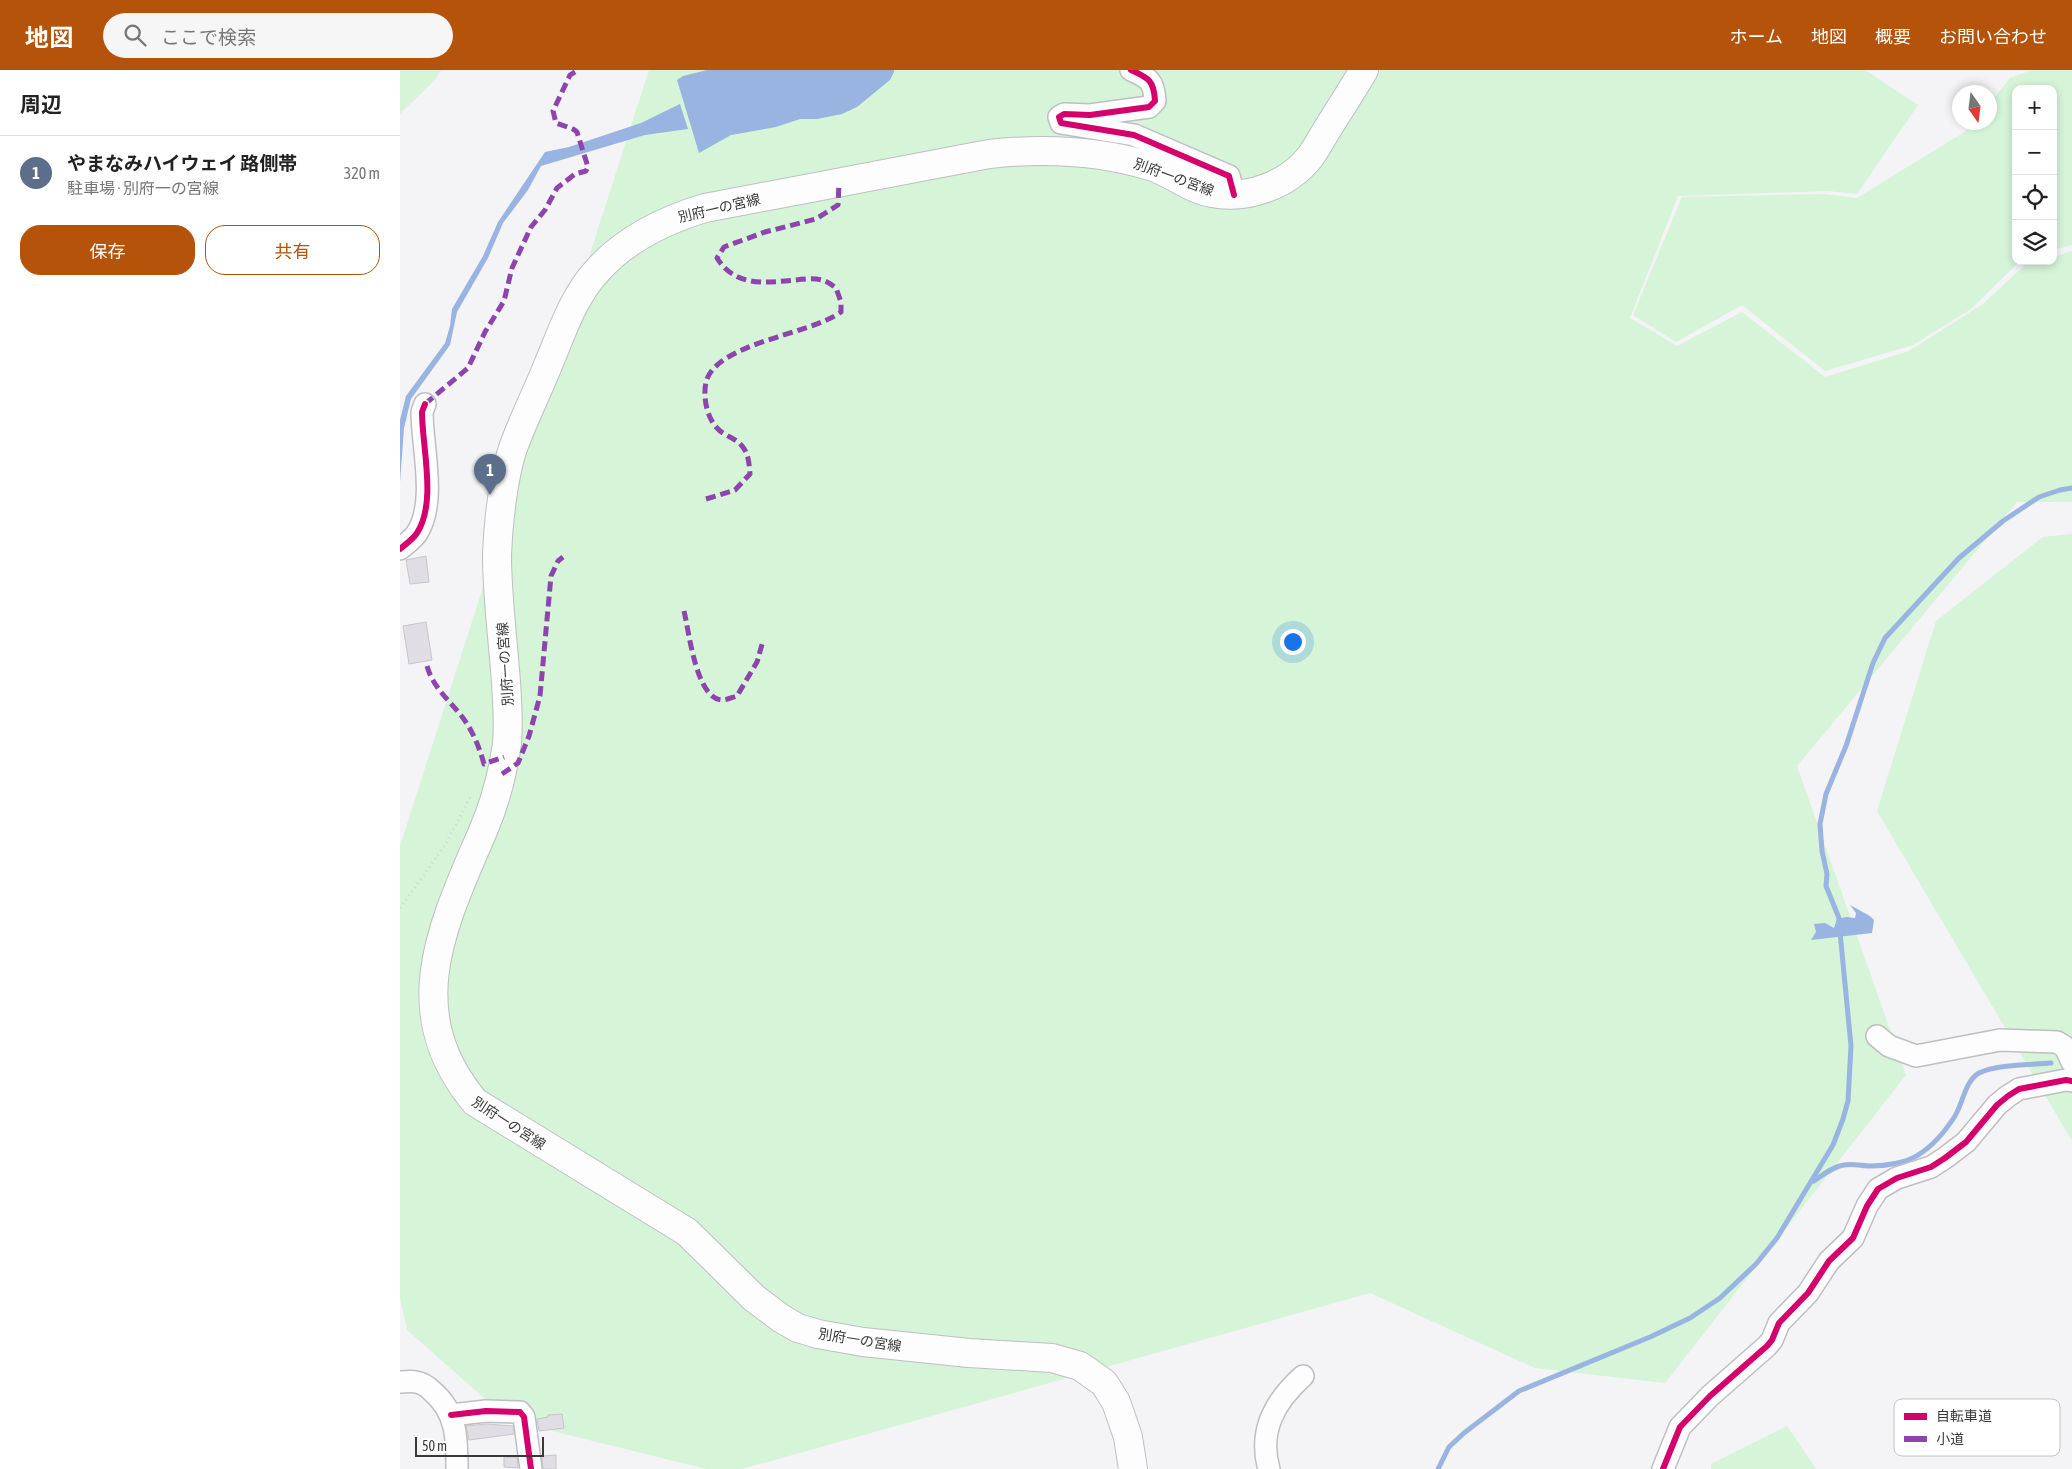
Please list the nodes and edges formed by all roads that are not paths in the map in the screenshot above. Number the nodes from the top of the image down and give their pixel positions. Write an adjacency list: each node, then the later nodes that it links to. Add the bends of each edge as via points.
1 (1131, 70): 3 (street, via 1147,77 1154,88 1155,101 1149,107 1090,115 1064,114 1059,117 1061,123 1142,138 1228,176)
2 (1364, 70): 3 (main road, 別府一の宮線, via 1310,157 1290,176 1263,189)
3 (1234, 195): 12 (main road, 別府一の宮線, via 1211,193 1152,166 1130,161 1064,150 1026,150 989,154 705,208 674,217 615,252 595,272 572,305 515,441 508,466 498,554 508,710 502,774 483,831 437,929 424,976 423,1003 429,1038 458,1087 475,1102 687,1232 754,1298 782,1319 818,1334 863,1342 969,1354 1052,1358 1080,1366 1104,1383 1116,1402 1128,1437)
4 (425, 404): 5 (street, via 422,412 427,497 424,516 417,533)
5 (400, 549)
6 (1877, 1036): 7 (street, via 1889,1046 1916,1056 2000,1040 2057,1042 2065,1047)
7 (2072, 1062)
8 (2072, 1081): 16 (street, via 2019,1089 1997,1105 1966,1142 1945,1158 1878,1189 1853,1238 1779,1323 1767,1346 1680,1426)
9 (1303, 1376): 15 (street, via 1286,1391 1270,1422 1265,1445)
10 (400, 1382): 11 (street, via 426,1385)
11 (451, 1415): 13 (street); 14 (street, via 520,1412 524,1417)
12 (1129, 1468)
13 (457, 1469)
14 (530, 1469)
15 (1269, 1469)
16 (1663, 1469)

